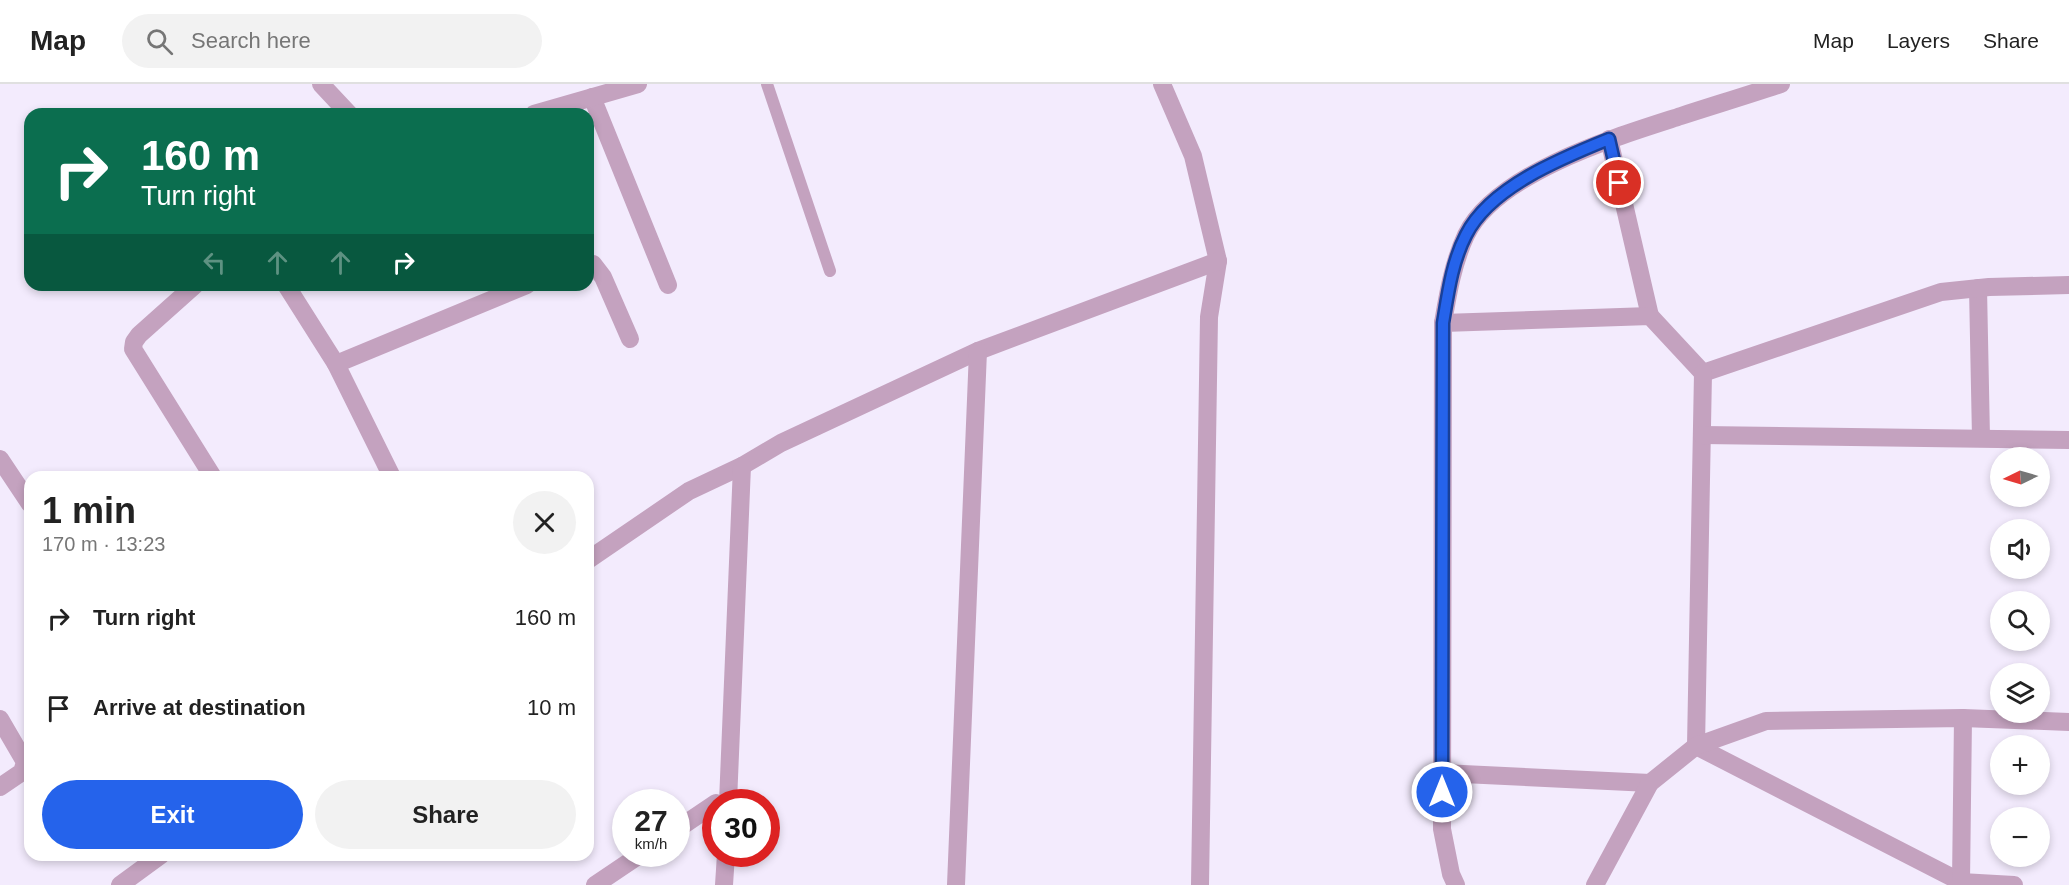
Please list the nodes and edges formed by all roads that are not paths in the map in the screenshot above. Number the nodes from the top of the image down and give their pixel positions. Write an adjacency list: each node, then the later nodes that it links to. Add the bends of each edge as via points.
1 (321, 84): 7 (street)
2 (638, 84): 6 (street)
3 (767, 84): 12 (lane)
4 (1162, 84): 10 (street, via 1193,156)
5 (1781, 84): 9 (street)
6 (592, 98): 8 (street); 13 (street)
7 (343, 108)
8 (556, 108)
9 (1609, 139): 19 (street); 20 (street, via 1566,156 1487,207 1467,234 1456,261)
10 (1218, 261): 22 (street); 52 (street, via 1209,317)
11 (594, 265): 21 (street)
12 (830, 271)
13 (668, 285)
14 (2069, 285): 15 (street)
15 (1978, 288): 24 (street, via 1941,292); 26 (street)
16 (188, 291): 30 (street, via 139,335 133,349)
17 (290, 291): 23 (street)
18 (512, 291): 23 (street)
19 (1650, 316): 20 (street); 24 (street)
20 (1443, 323): 40 (street)
21 (630, 339)
22 (978, 351): 29 (street, via 781,443); 51 (street)
23 (336, 364): 31 (street)
24 (1703, 373): 25 (street)
25 (1702, 435): 26 (street); 37 (street)
26 (1981, 438): 27 (street)
27 (2069, 440)
28 (0, 459): 32 (street)
29 (742, 466): 33 (street, via 689,491); 43 (street)
30 (209, 471)
31 (389, 471)
32 (24, 495)
33 (594, 556)
34 (1963, 718): 36 (street); 37 (street, via 1766,721); 47 (street)
35 (0, 720): 38 (street)
36 (2069, 722)
37 (1696, 746): 41 (street); 47 (street)
38 (24, 762)
39 (24, 769): 42 (street)
40 (1442, 773): 41 (street); 53 (street, via 1442,828)
41 (1650, 783): 54 (street)
42 (0, 787)
43 (723, 789)
44 (153, 861): 48 (street)
45 (622, 867): 49 (street)
46 (725, 867): 50 (street)
47 (1961, 882): 55 (street)
48 (120, 885)
49 (595, 885)
50 (724, 885)
51 (956, 885)
52 (1200, 885)
53 (1456, 885)
54 (1595, 885)
55 (2014, 885)

